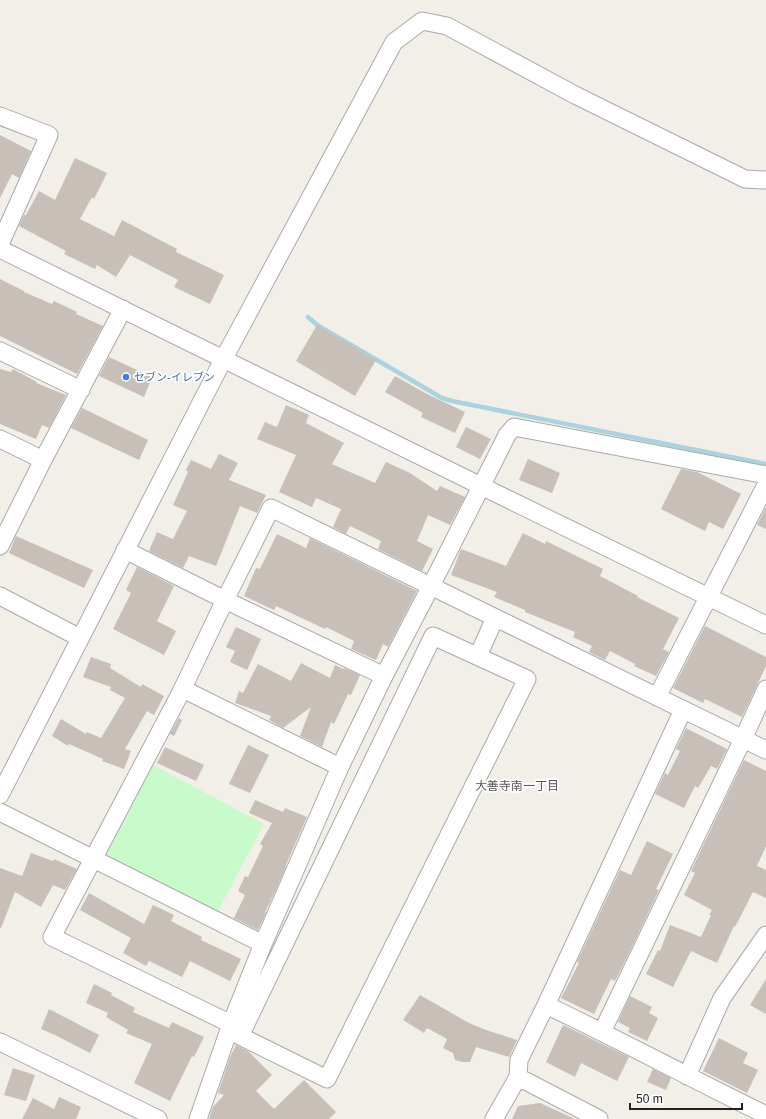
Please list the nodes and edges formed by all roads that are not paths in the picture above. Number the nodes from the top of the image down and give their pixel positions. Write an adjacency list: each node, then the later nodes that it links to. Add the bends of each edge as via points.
1 (0, 116): 3 (street, via 49,136)
2 (766, 180): 7 (street, via 745,179 575,95 446,26 422,21 394,42)
3 (0, 244)
4 (0, 249): 5 (street)
5 (123, 309): 7 (street); 8 (street)
6 (0, 351): 8 (street)
7 (224, 358): 13 (street); 15 (street)
8 (80, 390): 10 (street)
9 (0, 439): 10 (street)
10 (43, 460): 14 (street)
11 (766, 475): 13 (street, via 514,427 507,435)
12 (766, 485): 18 (street)
13 (481, 486): 16 (street); 18 (street)
14 (0, 546)
15 (125, 550): 19 (street); 22 (street)
16 (431, 586): 19 (street, via 271,508); 20 (street); 24 (street)
17 (0, 596): 22 (street)
18 (709, 596): 21 (street); 27 (street)
19 (225, 600): 24 (street); 25 (street)
20 (495, 618): 23 (street); 27 (street)
21 (766, 625)
22 (80, 638): 32 (street)
23 (478, 656): 23 (street, via 527,679 327,1079 240,1036 433,636)
24 (384, 676): 31 (street)
25 (183, 689): 31 (street); 34 (street)
26 (766, 689): 29 (street)
27 (657, 697): 28 (street)
28 (683, 710): 29 (street); 37 (street)
29 (743, 739): 30 (street); 39 (street)
30 (766, 750)
31 (340, 767): 36 (street)
32 (0, 794)
33 (0, 812): 34 (street)
34 (93, 858): 36 (street); 38 (street, via 52,937)
35 (766, 936): 41 (street, via 722,998)
36 (263, 944): 38 (street)
37 (546, 1005): 39 (street); 42 (street, via 519,1060)
38 (231, 1024): 45 (street)
39 (602, 1032): 41 (street)
40 (0, 1042): 44 (street)
41 (687, 1076): 43 (street)
42 (518, 1077): 46 (street); 47 (street)
43 (766, 1115)
44 (158, 1119)
45 (198, 1119)
46 (494, 1119)
47 (599, 1119)

